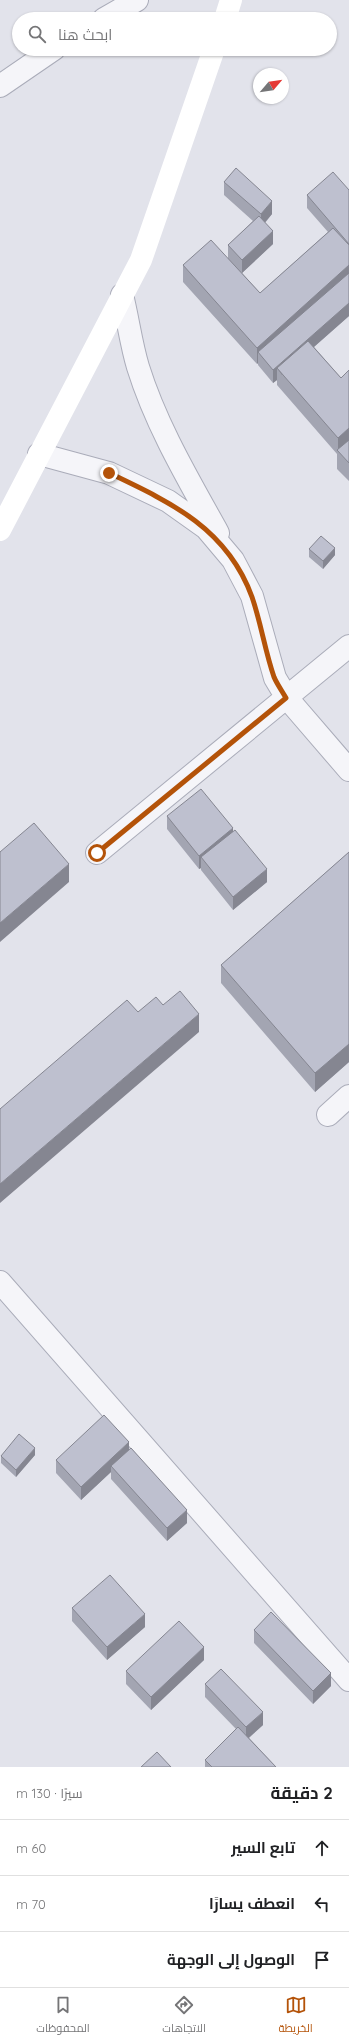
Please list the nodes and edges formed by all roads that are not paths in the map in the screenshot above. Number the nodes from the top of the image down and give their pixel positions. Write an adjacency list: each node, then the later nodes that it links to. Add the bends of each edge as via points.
1 (137, 0): 3 (street)
2 (231, 0): 4 (street)
3 (116, 12)
4 (227, 12)
5 (44, 56): 7 (street)
6 (212, 56): 8 (street, via 141,260)
7 (0, 86)
8 (122, 295): 9 (street); 11 (street, via 138,366 156,415 193,489)
9 (39, 454): 10 (street); 11 (street, via 109,473 168,501 206,528)
10 (0, 530)
11 (233, 560): 13 (street, via 252,596 275,678)
12 (349, 646): 13 (street)
13 (286, 698): 14 (street); 15 (street)
14 (349, 770)
15 (97, 853)
16 (349, 1096): 17 (street)
17 (328, 1115)
18 (0, 1282): 19 (street)
19 (349, 1680)

